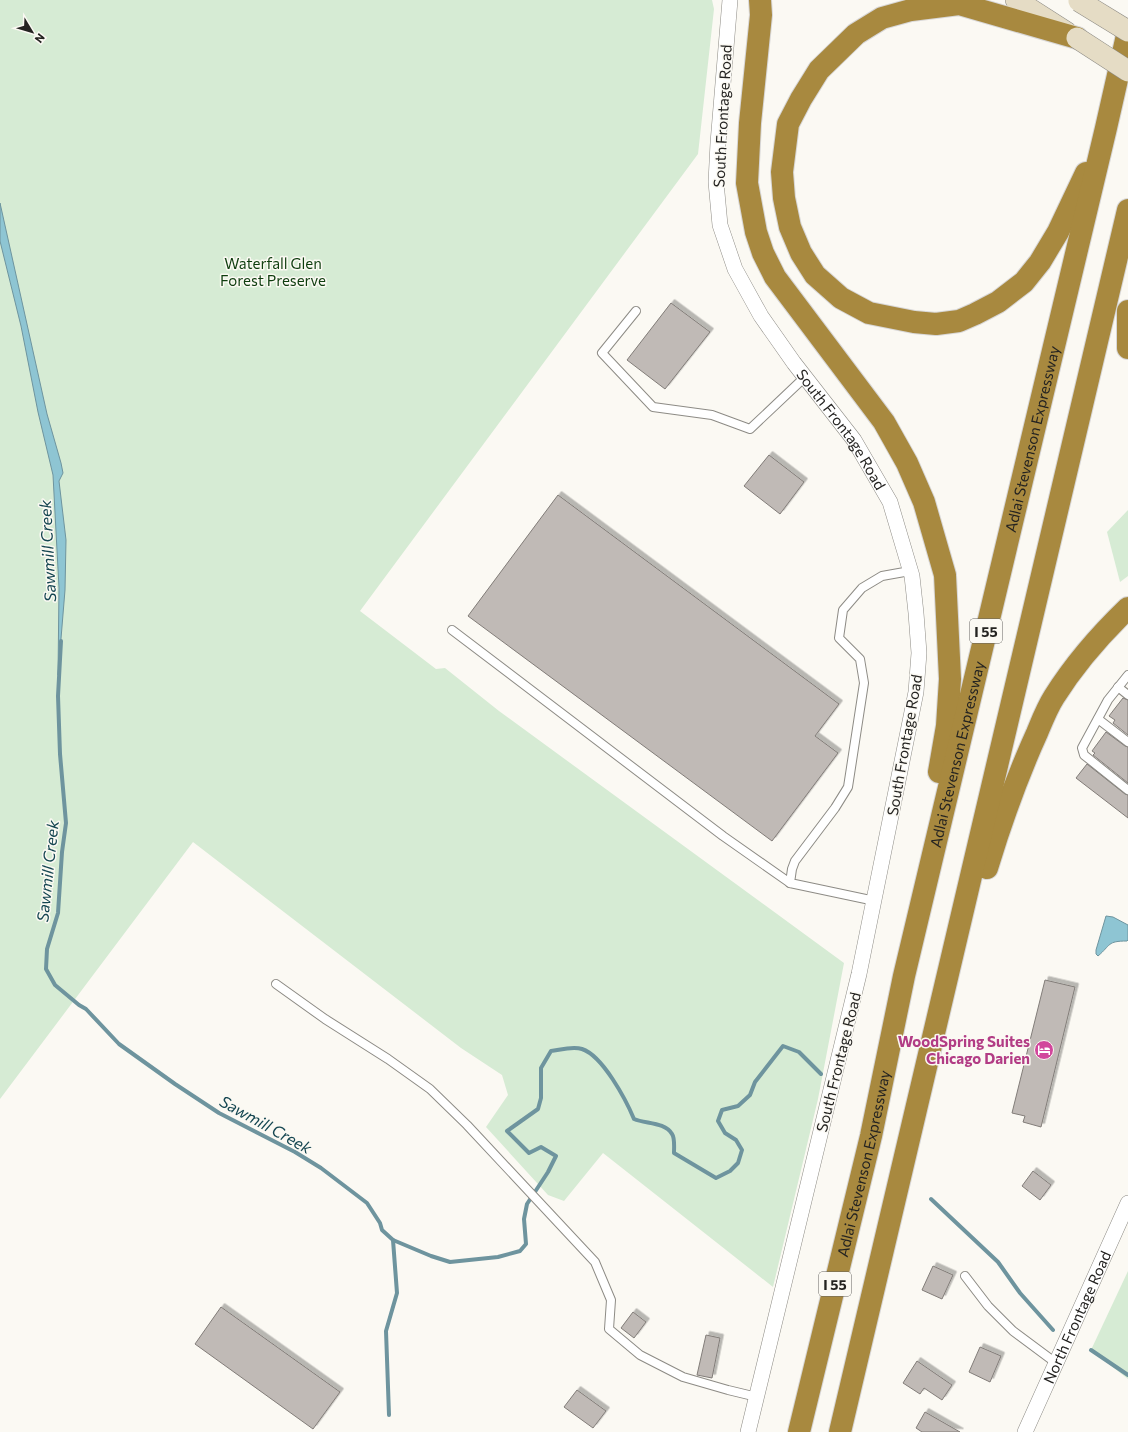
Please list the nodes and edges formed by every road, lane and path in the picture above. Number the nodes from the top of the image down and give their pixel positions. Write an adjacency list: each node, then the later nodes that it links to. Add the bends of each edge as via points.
1 (730, 0): 13 (street, South Frontage Road, via 716,174 720,225 735,269 757,309)
2 (760, 0): 25 (highway, via 761,15 747,183 752,214 763,252 774,277 884,422 907,463 924,502 945,575 950,678 946,726)
3 (1016, 0): 6 (main road)
4 (1079, 0): 5 (main road, bridge)
5 (1128, 31): 8 (highway, Adlai Stevenson Expressway / I 55)
6 (1077, 38): 7 (main road, bridge); 8 (highway, via 959,4 911,10 882,18 856,34 820,70 788,124 782,172 790,227 801,253 815,275 841,298 869,313 892,318 929,323 959,321 998,302 1024,282 1040,262 1058,232)
7 (1128, 71)
8 (1106, 128): 25 (highway, Adlai Stevenson Expressway / I 55)
9 (1128, 210): 27 (highway, I 55)
10 (636, 311): 13 (lane, via 602,353 653,407 712,415 750,429)
11 (1128, 311): 12 (highway)
12 (1128, 348)
13 (805, 377): 14 (street, South Frontage Road, via 854,440 890,502)
14 (910, 571): 23 (lane, via 882,576 862,588 843,610 839,638 860,660 864,683 848,787 796,861); 24 (street, South Frontage Road, via 918,653 916,692)
15 (1128, 608): 27 (highway, via 1079,663 1053,698 1029,751 998,832)
16 (452, 630): 23 (lane, via 723,836)
17 (1128, 675): 18 (lane)
18 (1118, 688): 19 (lane); 20 (lane)
19 (1128, 695)
20 (1098, 719): 21 (lane); 22 (lane, via 1082,748 1084,755)
21 (1128, 742)
22 (1128, 790)
23 (790, 883): 24 (lane)
24 (875, 900): 31 (street, South Frontage Road)
25 (904, 976): 33 (highway, Adlai Stevenson Expressway / I 55, via 871,1136)
26 (276, 984): 31 (lane, via 430,1088 468,1125 595,1262 611,1300 609,1329 640,1356 684,1377)
27 (932, 1040): 34 (highway, I 55)
28 (1128, 1203): 30 (street, North Frontage Road)
29 (965, 1276): 30 (lane, via 988,1306 1013,1331)
30 (1056, 1363): 35 (street, North Frontage Road)
31 (757, 1397): 32 (street, South Frontage Road)
32 (748, 1432)
33 (798, 1432)
34 (840, 1432)
35 (1025, 1432)

